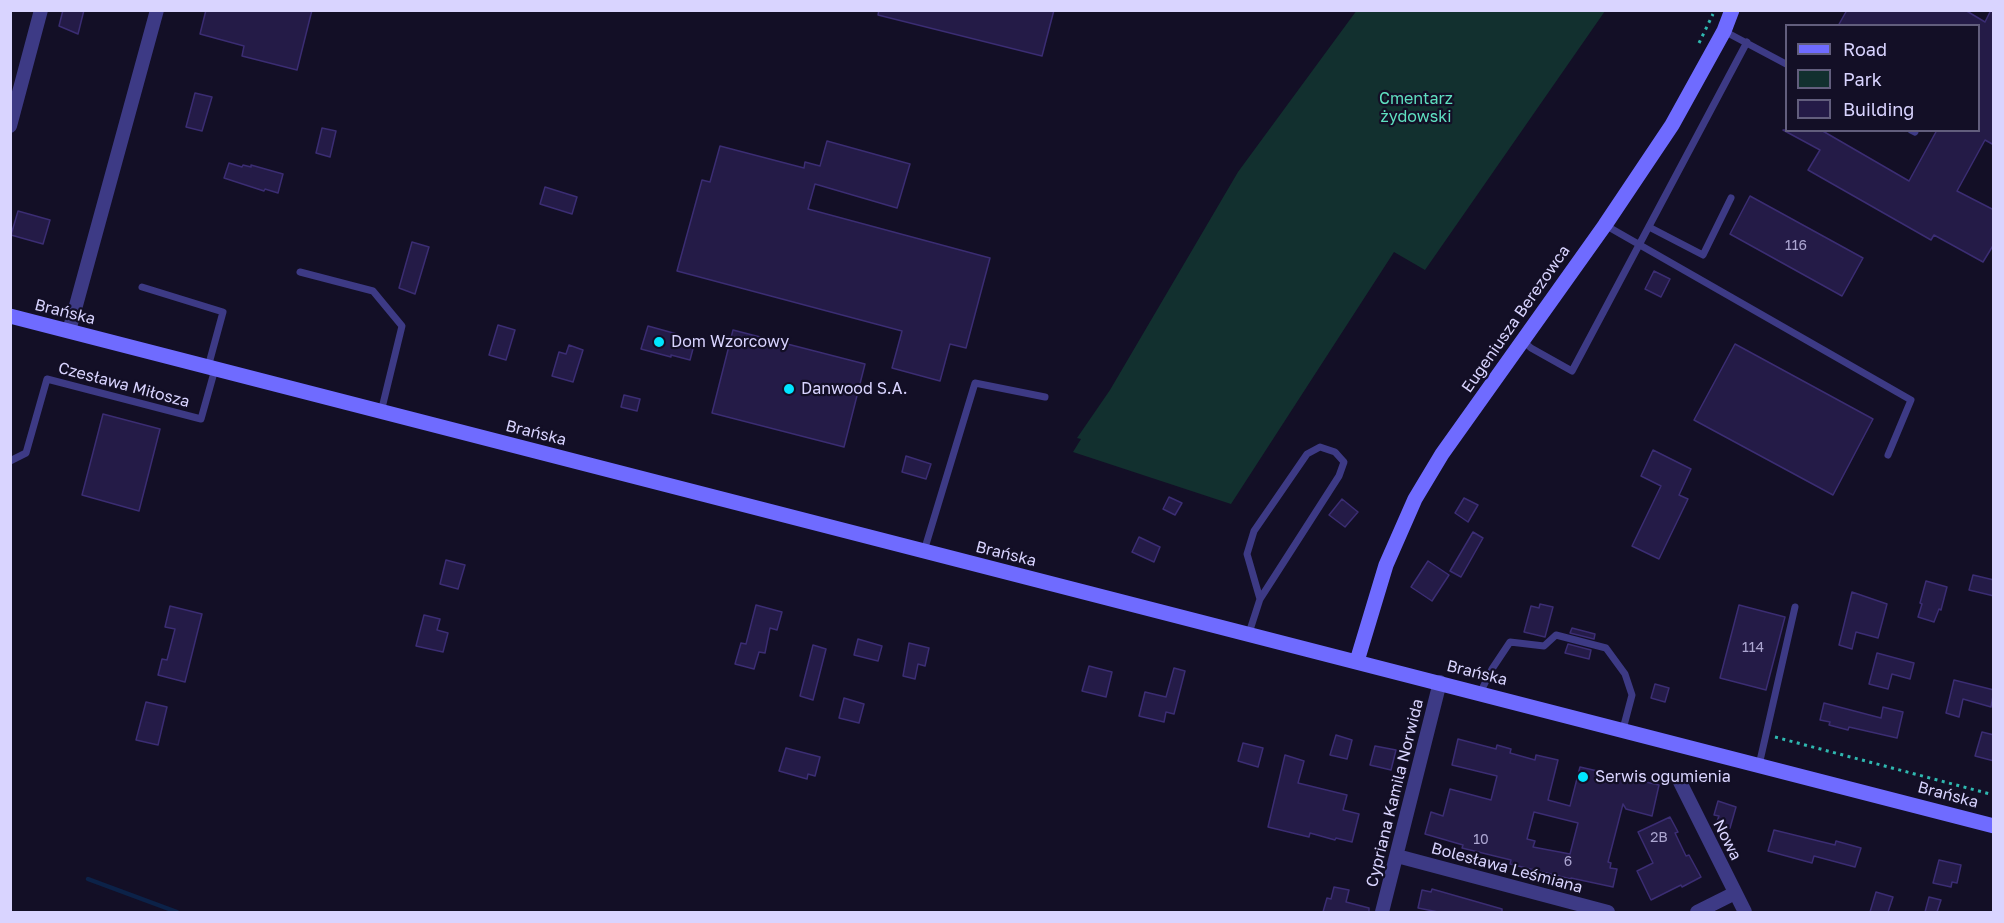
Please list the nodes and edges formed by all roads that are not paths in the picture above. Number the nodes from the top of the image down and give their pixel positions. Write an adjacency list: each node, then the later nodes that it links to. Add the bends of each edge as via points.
1 (41, 10): 7 (street)
2 (157, 10): 15 (street)
3 (1732, 10): 4 (street, Eugeniusza Berezowca)
4 (1724, 31): 5 (lane); 9 (street, Eugeniusza Berezowca, via 1672,124)
5 (1747, 42): 6 (lane); 10 (lane)
6 (1785, 63)
7 (10, 126)
8 (1731, 198): 10 (lane, via 1703,255)
9 (1605, 225): 11 (lane); 16 (street, Eugeniusza Berezowca)
10 (1649, 227): 11 (lane)
11 (1639, 244): 16 (lane, via 1572,371); 20 (lane, via 1911,400)
12 (300, 272): 19 (lane, via 373,291 402,326)
13 (142, 287): 17 (lane, via 223,312)
14 (10, 316): 15 (street, Brańska)
15 (69, 332): 17 (street, Brańska)
16 (1522, 340): 26 (street, Eugeniusza Berezowca, via 1415,499 1386,565)
17 (211, 368): 19 (street, Brańska); 21 (lane, Czesława Miłosza, via 201,419 47,379 26,453)
18 (1045, 398): 22 (lane, via 975,383)
19 (381, 412): 22 (street, Brańska)
20 (1888, 455)
21 (10, 461)
22 (924, 551): 25 (street, Brańska)
23 (1260, 599): 23 (lane, via 1339,476 1344,462 1335,452 1320,447 1307,454 1254,531 1247,554); 25 (lane)
24 (1795, 607): 30 (lane)
25 (1249, 633): 26 (street, Brańska)
26 (1357, 661): 27 (street, Brańska)
27 (1440, 682): 28 (street, Brańska); 33 (street, Cypriana Kamila Norwida)
28 (1480, 693): 29 (street, Brańska); 29 (lane, via 1510,642 1544,646 1556,635 1566,637 1606,648 1625,674 1632,695)
29 (1623, 729): 30 (street, Brańska)
30 (1759, 765): 32 (street, Brańska)
31 (1680, 782): 34 (street, Nowa)
32 (1994, 826)
33 (1397, 856): 35 (street, Cypriana Kamila Norwida); 36 (street, Bolesława Leśmiana)
34 (1735, 893): 37 (street); 38 (street, Nowa)
35 (1382, 912)
36 (1608, 912)
37 (1697, 912)
38 (1745, 912)

